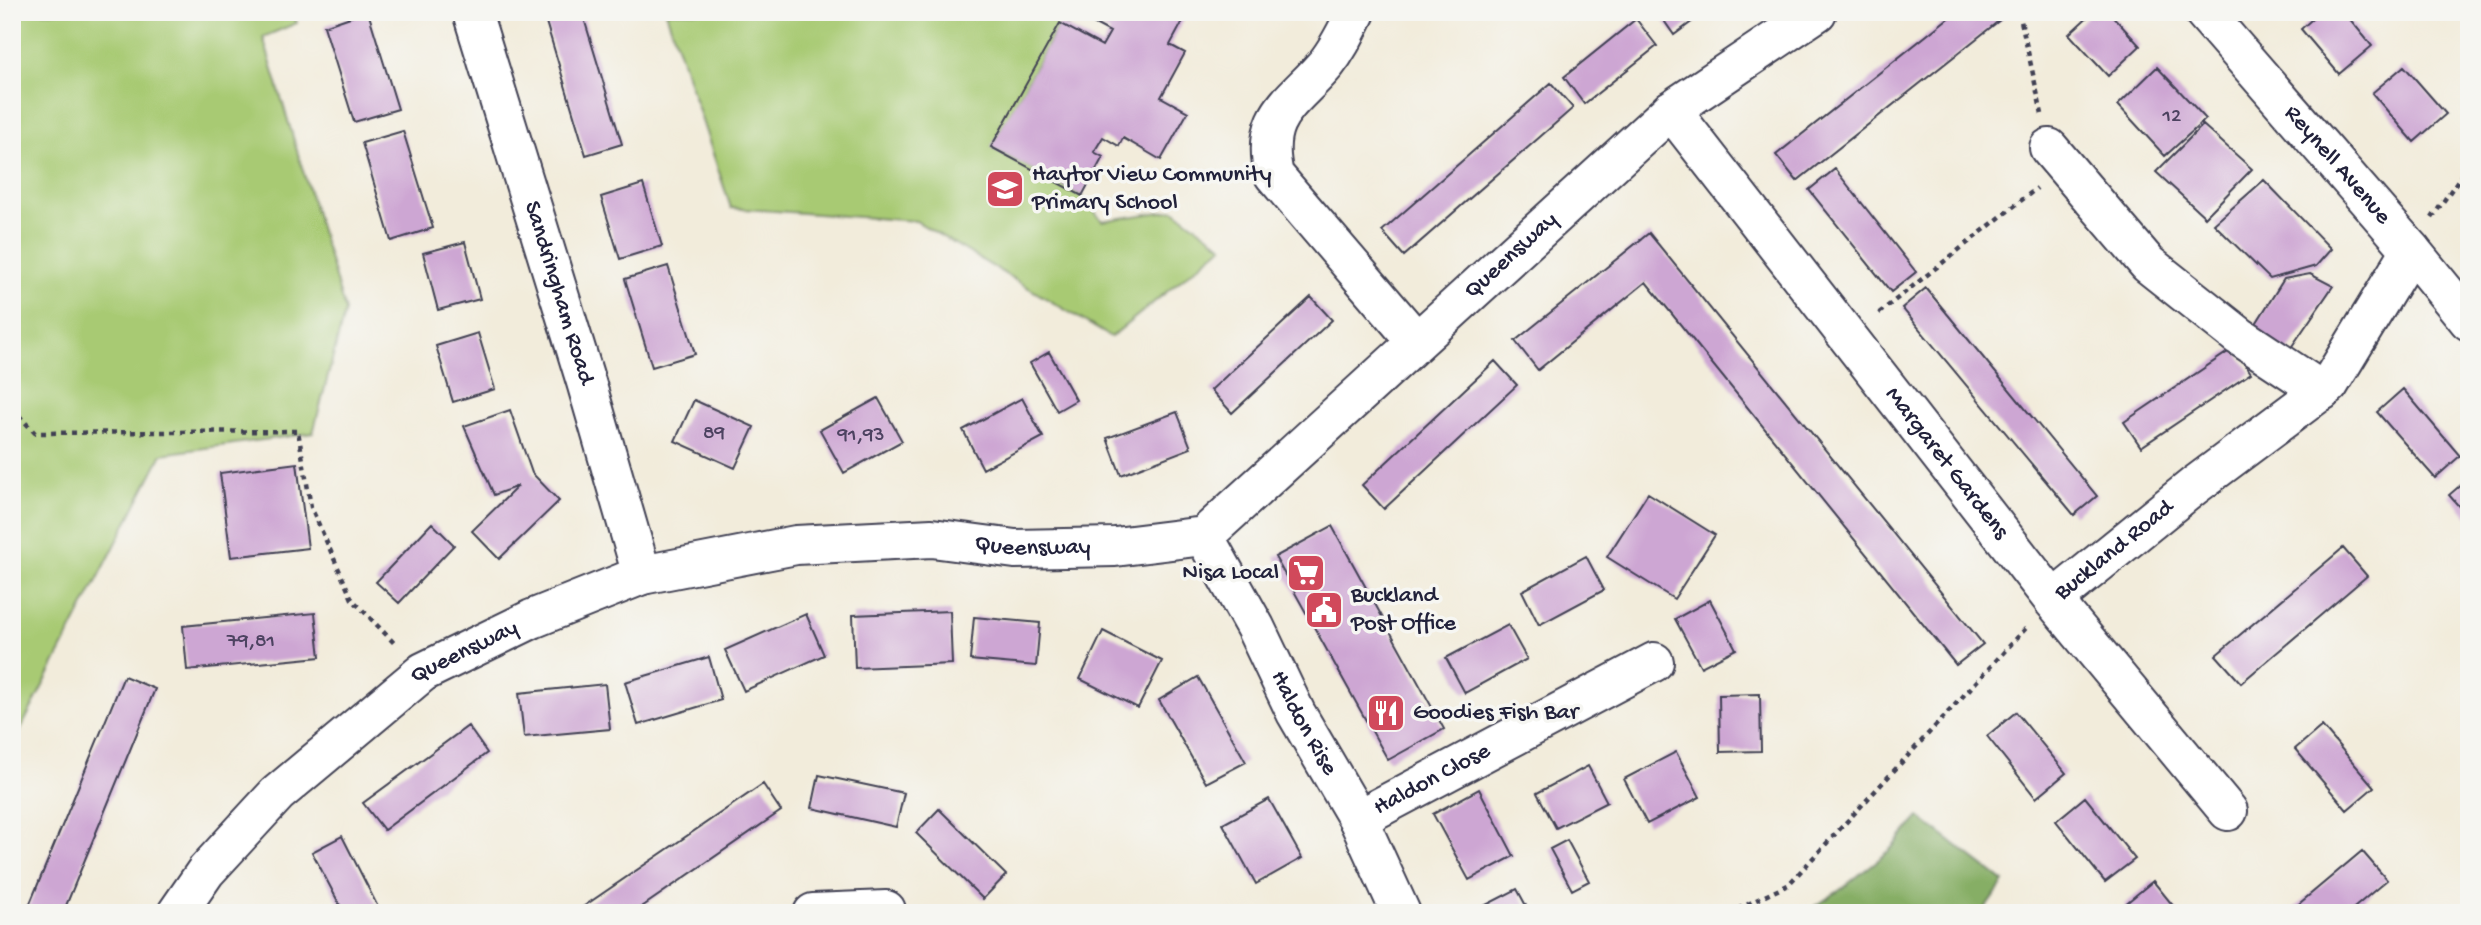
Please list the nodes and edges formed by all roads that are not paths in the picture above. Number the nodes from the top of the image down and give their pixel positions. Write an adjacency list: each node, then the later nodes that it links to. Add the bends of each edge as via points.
1 (472, 12): 12 (street, Sandringham Road)
2 (1356, 12): 9 (street, via 1337,50 1283,107 1270,140 1270,158 1274,175)
3 (1817, 12): 5 (street, Queensway)
4 (2204, 12): 7 (street, Reynell Avenue)
5 (1671, 110): 9 (street, Queensway); 13 (street, Margaret Gardens)
6 (2057, 157): 10 (street, via 2148,264 2239,335)
7 (2411, 250): 8 (street, Reynell Avenue); 10 (street, Buckland Road)
8 (2469, 321)
9 (1416, 341): 11 (street, Queensway)
10 (2322, 391): 13 (street, Buckland Road, via 2194,486)
11 (1204, 536): 12 (street, Queensway, via 1115,547 1015,549 932,538 796,545); 16 (street, Haldon Rise, via 1296,713)
12 (642, 575): 18 (street, Queensway, via 532,619 423,672 277,794 206,871)
13 (2053, 600): 15 (street, Margaret Gardens)
14 (1654, 662): 16 (street, Haldon Close)
15 (2228, 811)
16 (1358, 819): 20 (street, Haldon Rise)
17 (886, 910): 19 (street)
18 (177, 913)
19 (813, 913)
20 (1401, 913)

